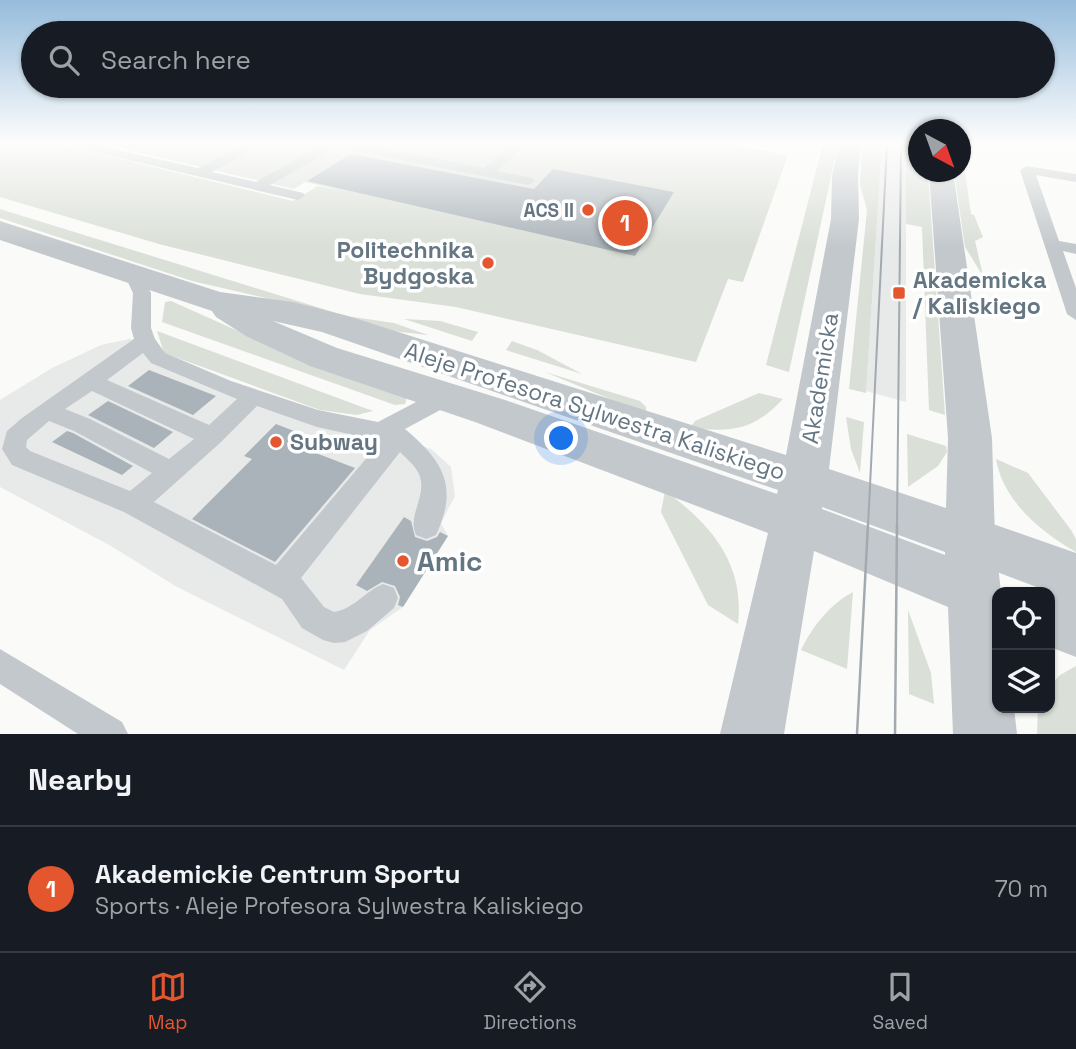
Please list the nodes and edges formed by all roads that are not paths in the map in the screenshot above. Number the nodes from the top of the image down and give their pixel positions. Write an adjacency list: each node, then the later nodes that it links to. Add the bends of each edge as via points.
1 (223, 178): 8 (lane)
2 (273, 178): 8 (lane)
3 (514, 178): 6 (lane)
4 (845, 178): 24 (street, Akademicka, via 845,219)
5 (1030, 178): 11 (lane)
6 (528, 181)
7 (942, 182): 27 (street)
8 (259, 186): 9 (lane)
9 (298, 196)
10 (0, 230): 13 (street, Aleje Profesora Sylwestra Kaliskiego)
11 (1051, 244): 12 (lane); 15 (lane)
12 (1076, 249)
13 (134, 276): 14 (street, Aleje Profesora Sylwestra Kaliskiego); 16 (lane, via 142,293)
14 (215, 302): 19 (street, Aleje Profesora Sylwestra Kaliskiego, via 295,348); 24 (street, Aleje Profesora Sylwestra Kaliskiego, via 335,324)
15 (1076, 314)
16 (145, 341): 17 (lane); 18 (lane, via 158,358)
17 (92, 382): 20 (lane); 22 (lane)
18 (255, 395): 21 (lane, via 317,418); 22 (lane)
19 (447, 396): 21 (lane); 24 (street, Aleje Profesora Sylwestra Kaliskiego)
20 (48, 412): 23 (lane); 25 (lane, via 15,437 14,449 21,457)
21 (389, 433): 26 (lane, via 415,450 433,477 435,491); 29 (lane)
22 (212, 437): 23 (lane)
23 (172, 472): 25 (lane)
24 (800, 501): 27 (street); 35 (street, Akademicka)
25 (133, 504): 29 (lane)
26 (426, 527)
27 (980, 577): 28 (street); 36 (street)
28 (1076, 578)
29 (279, 583): 30 (lane, via 292,589 306,612 326,627 347,628)
30 (383, 598)
31 (1055, 621): 32 (street)
32 (1076, 629)
33 (0, 665): 34 (lane)
34 (110, 734)
35 (752, 734)
36 (985, 734)

